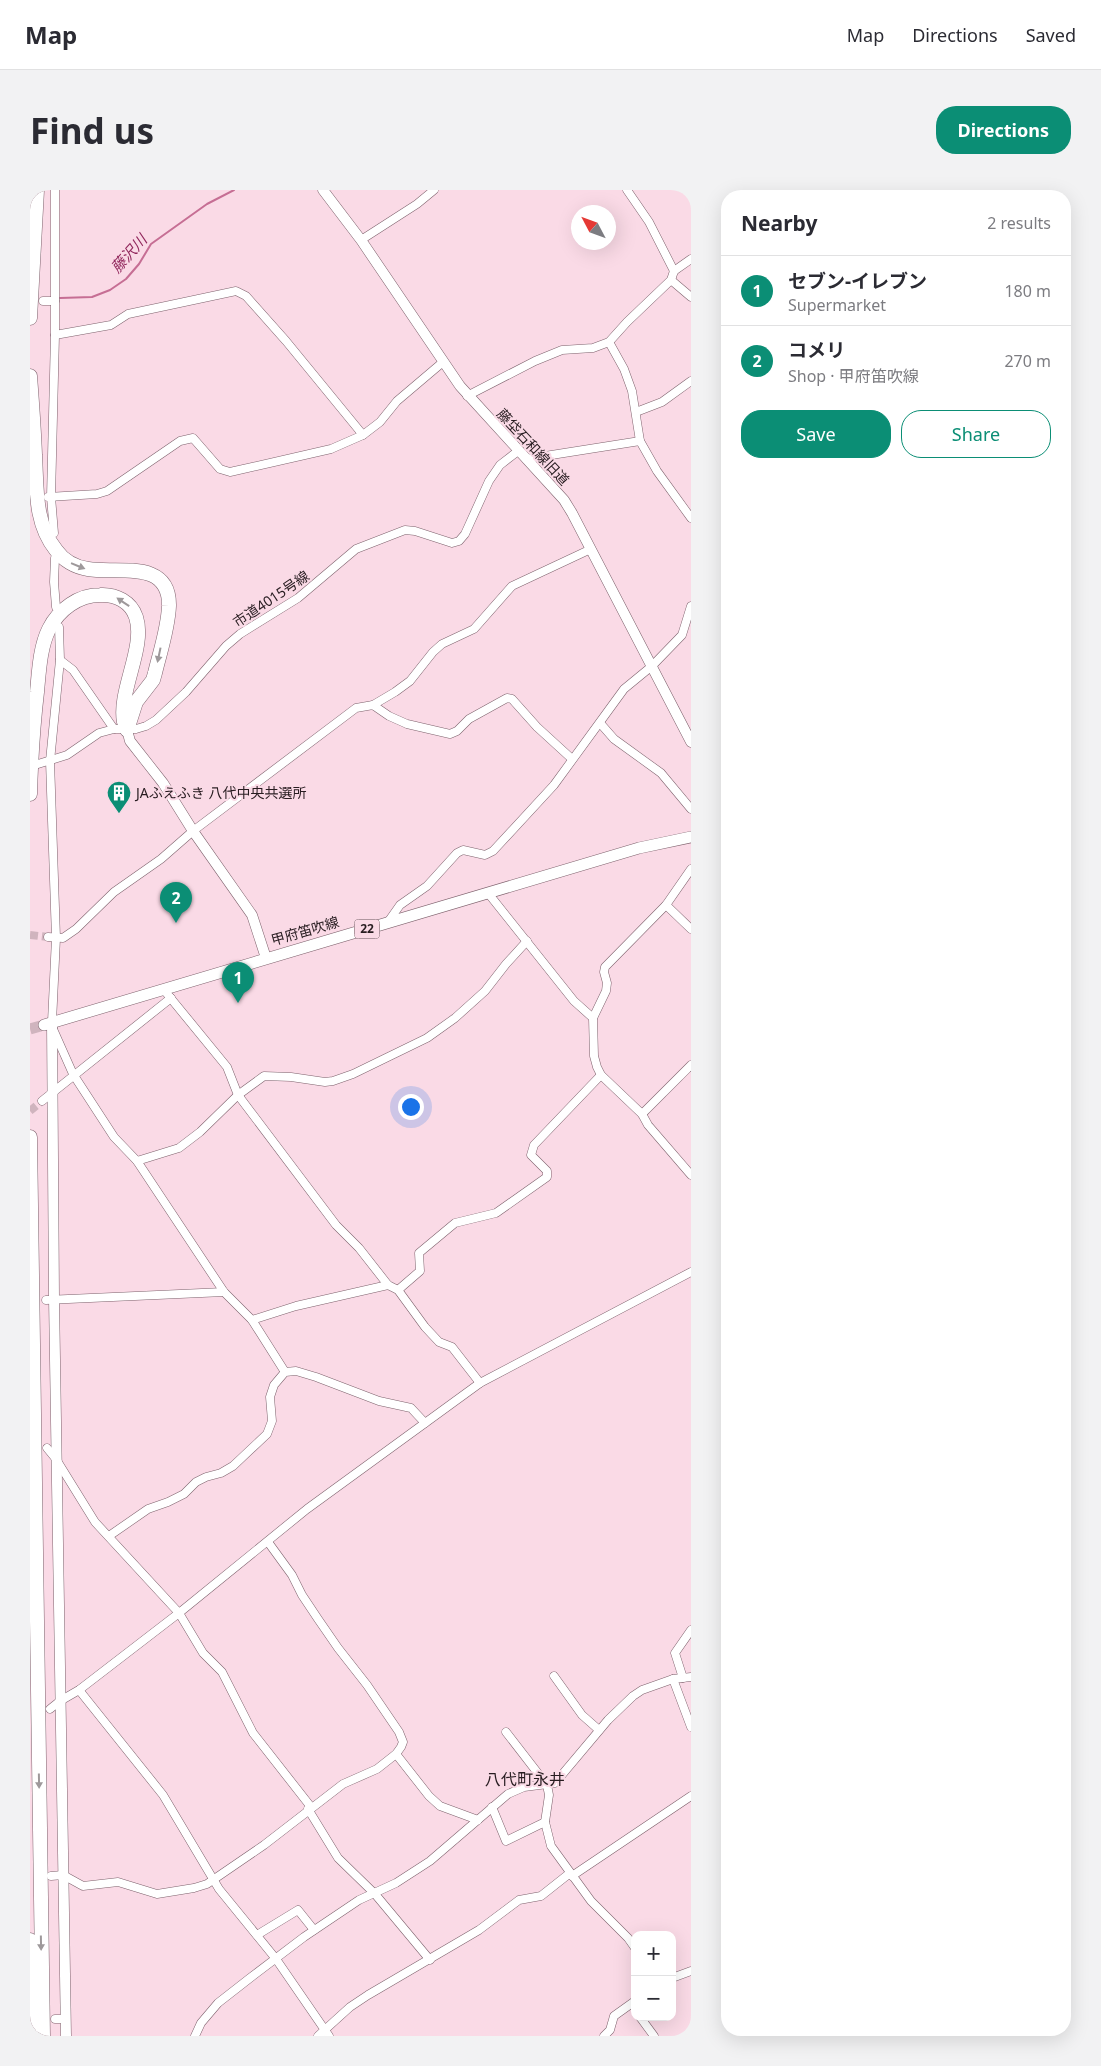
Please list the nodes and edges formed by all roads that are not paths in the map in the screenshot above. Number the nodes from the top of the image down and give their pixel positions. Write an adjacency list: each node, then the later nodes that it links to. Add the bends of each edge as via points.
1 (36, 190): 13 (highway)
2 (55, 190): 12 (street)
3 (323, 190): 6 (street, 藤垈石和線旧道)
4 (434, 190): 6 (street)
5 (627, 190): 8 (street, via 649,222)
6 (361, 240): 16 (street, 藤垈石和線旧道)
7 (691, 259): 8 (street)
8 (674, 271): 9 (street)
9 (670, 280): 10 (street); 15 (street)
10 (691, 297)
11 (43, 301): 12 (street)
12 (55, 301): 14 (street)
13 (30, 318)
14 (55, 335): 21 (street, via 111,325 128,314 236,291 246,296 286,341); 25 (street)
15 (609, 342): 19 (street, via 593,348 562,350); 20 (street, via 624,369)
16 (443, 362): 19 (street, 藤垈石和線旧道); 21 (street)
17 (30, 376): 37 (highway, one-way to 37, via 37,497 49,541 66,560 80,567 142,571 158,580 168,596 167,618 153,680)
18 (691, 381): 20 (street, via 662,402)
19 (467, 396): 23 (street, 藤垈石和線旧道)
20 (636, 412): 22 (street)
21 (363, 435): 25 (street, via 331,449 230,472 220,469 193,438 180,441 107,491)
22 (640, 441): 24 (street); 26 (street)
23 (518, 451): 24 (street, 藤垈石和線旧道); 37 (street, 市道4015号線, via 500,465 488,481 459,541 452,543 405,530 356,549 298,598 240,634 156,720 146,726)
24 (526, 459): 28 (street, 藤垈石和線旧道, via 564,500)
25 (49, 497): 27 (street)
26 (691, 518)
27 (54, 533)
28 (591, 549): 34 (street, 藤垈石和線旧道); 35 (street, via 512,586 474,629 442,644 410,681)
29 (55, 558): 31 (street)
30 (691, 606): 34 (street, via 682,635)
31 (56, 607)
32 (59, 627): 33 (street)
33 (60, 660): 37 (street, via 73,670); 40 (street)
34 (652, 666): 36 (street, via 624,689); 38 (street, 藤垈石和線旧道)
35 (372, 705): 39 (street, via 407,724 450,734 458,731 469,719 507,698 512,699 536,728); 44 (street, via 356,708)
36 (600, 723): 39 (street); 43 (street, via 614,738 661,773)
37 (120, 729): 40 (street, via 99,733 67,755); 42 (highway, one-way to 42, via 138,636 137,618 121,599 105,595 88,596 62,610 45,638 33,728); 44 (street, via 163,783)
38 (691, 742)
39 (572, 759): 49 (street, via 554,785 493,851 485,855 463,850 457,853 427,886 400,905)
40 (50, 761): 41 (street); 51 (street)
41 (38, 764)
42 (30, 794)
43 (691, 809)
44 (193, 831): 51 (street, via 161,859 114,892 76,929 63,938); 53 (street, via 252,915)
45 (691, 837): 47 (main road, 甲府笛吹線 / 22, via 639,848)
46 (691, 869): 48 (street)
47 (488, 893): 49 (main road, 甲府笛吹線 / 22); 52 (street)
48 (666, 905): 50 (street); 55 (street, via 605,967 606,992)
49 (388, 922): 53 (main road, 甲府笛吹線 / 22)
50 (691, 929)
51 (52, 937): 56 (street)
52 (528, 942): 55 (street, via 574,1001); 61 (street, via 485,991 427,1038 353,1074 325,1082 264,1076)
53 (266, 958): 54 (main road, 甲府笛吹線 / 22)
54 (167, 994): 56 (main road, 甲府笛吹線 / 22); 58 (street); 61 (street, via 226,1067)
55 (593, 1018): 59 (street, via 594,1056)
56 (50, 1025): 58 (street); 60 (street)
57 (691, 1065): 63 (street)
58 (73, 1074): 60 (street); 65 (street, via 114,1137)
59 (601, 1075): 63 (street); 69 (street, via 534,1146 531,1155 546,1171 546,1177 496,1214 456,1223 426,1245 419,1252 420,1271)
60 (52, 1091): 62 (street); 71 (street)
61 (238, 1095): 65 (street, via 179,1148); 68 (street, via 336,1225)
62 (42, 1101)
63 (642, 1114): 66 (street)
64 (30, 1137): 115 (highway, one-way to 115)
65 (137, 1161): 70 (street)
66 (691, 1175)
67 (691, 1272): 74 (street)
68 (388, 1285): 69 (street); 72 (street, via 296,1306)
69 (398, 1290): 74 (street, via 425,1327 439,1342 452,1347)
70 (224, 1292): 71 (street); 72 (street)
71 (50, 1299): 77 (street)
72 (252, 1320): 73 (street)
73 (285, 1372): 75 (street, via 296,1371 379,1401 411,1408); 78 (street, via 274,1385 270,1397 272,1421 267,1434 232,1466 201,1480 184,1494 148,1509)
74 (480, 1383): 75 (street)
75 (425, 1423): 79 (street, via 307,1509)
76 (47, 1448): 77 (street)
77 (56, 1458): 78 (street, via 95,1522); 86 (street)
78 (109, 1536): 80 (street)
79 (268, 1542): 80 (street); 91 (street, via 399,1732 403,1742)
80 (179, 1613): 85 (street); 95 (street, via 204,1653 222,1672 253,1733)
81 (691, 1630): 83 (street, via 675,1653)
82 (554, 1676): 89 (street, via 582,1715)
83 (687, 1678): 84 (street)
84 (673, 1679): 88 (street); 89 (street, via 637,1693)
85 (79, 1690): 86 (street); 101 (street, via 163,1795)
86 (60, 1701): 87 (street); 99 (street)
87 (50, 1709)
88 (691, 1727)
89 (599, 1730): 92 (street, via 555,1783)
90 (506, 1732): 92 (street)
91 (396, 1754): 95 (street, via 378,1769 343,1784); 96 (street, via 440,1806)
92 (547, 1785): 94 (street, via 524,1787 508,1794); 97 (street, via 549,1795)
93 (691, 1796): 98 (street)
94 (492, 1807): 96 (street); 97 (street, via 506,1841)
95 (309, 1808): 101 (street, via 264,1845); 102 (street, via 338,1858)
96 (478, 1820): 102 (street, via 430,1861)
97 (545, 1822): 98 (street, via 551,1846)
98 (571, 1874): 106 (street, via 591,1901); 108 (street, via 541,1896 519,1900 479,1930)
99 (63, 1875): 100 (street); 101 (street, via 83,1886 118,1882 157,1894 194,1888); 116 (street, via 60,2019)
100 (51, 1876)
101 (213, 1879): 104 (street)
102 (375, 1894): 103 (street, via 358,1900); 108 (street)
103 (314, 1930): 104 (street, via 298,1910); 107 (street)
104 (257, 1935): 107 (street)
105 (30, 1940): 114 (highway)
106 (631, 1942)
107 (276, 1959): 113 (street); 117 (street, via 218,2003 201,2023)
108 (430, 1960): 113 (street, via 368,1995)
109 (691, 1971): 110 (street)
110 (676, 1977)
111 (631, 2006): 120 (street, via 614,2016 610,2030)
112 (643, 2021): 121 (street)
113 (324, 2029): 118 (street); 119 (street)
114 (32, 2036)
115 (43, 2036)
116 (66, 2036)
117 (195, 2036)
118 (318, 2036)
119 (329, 2036)
120 (604, 2036)
121 (654, 2036)

